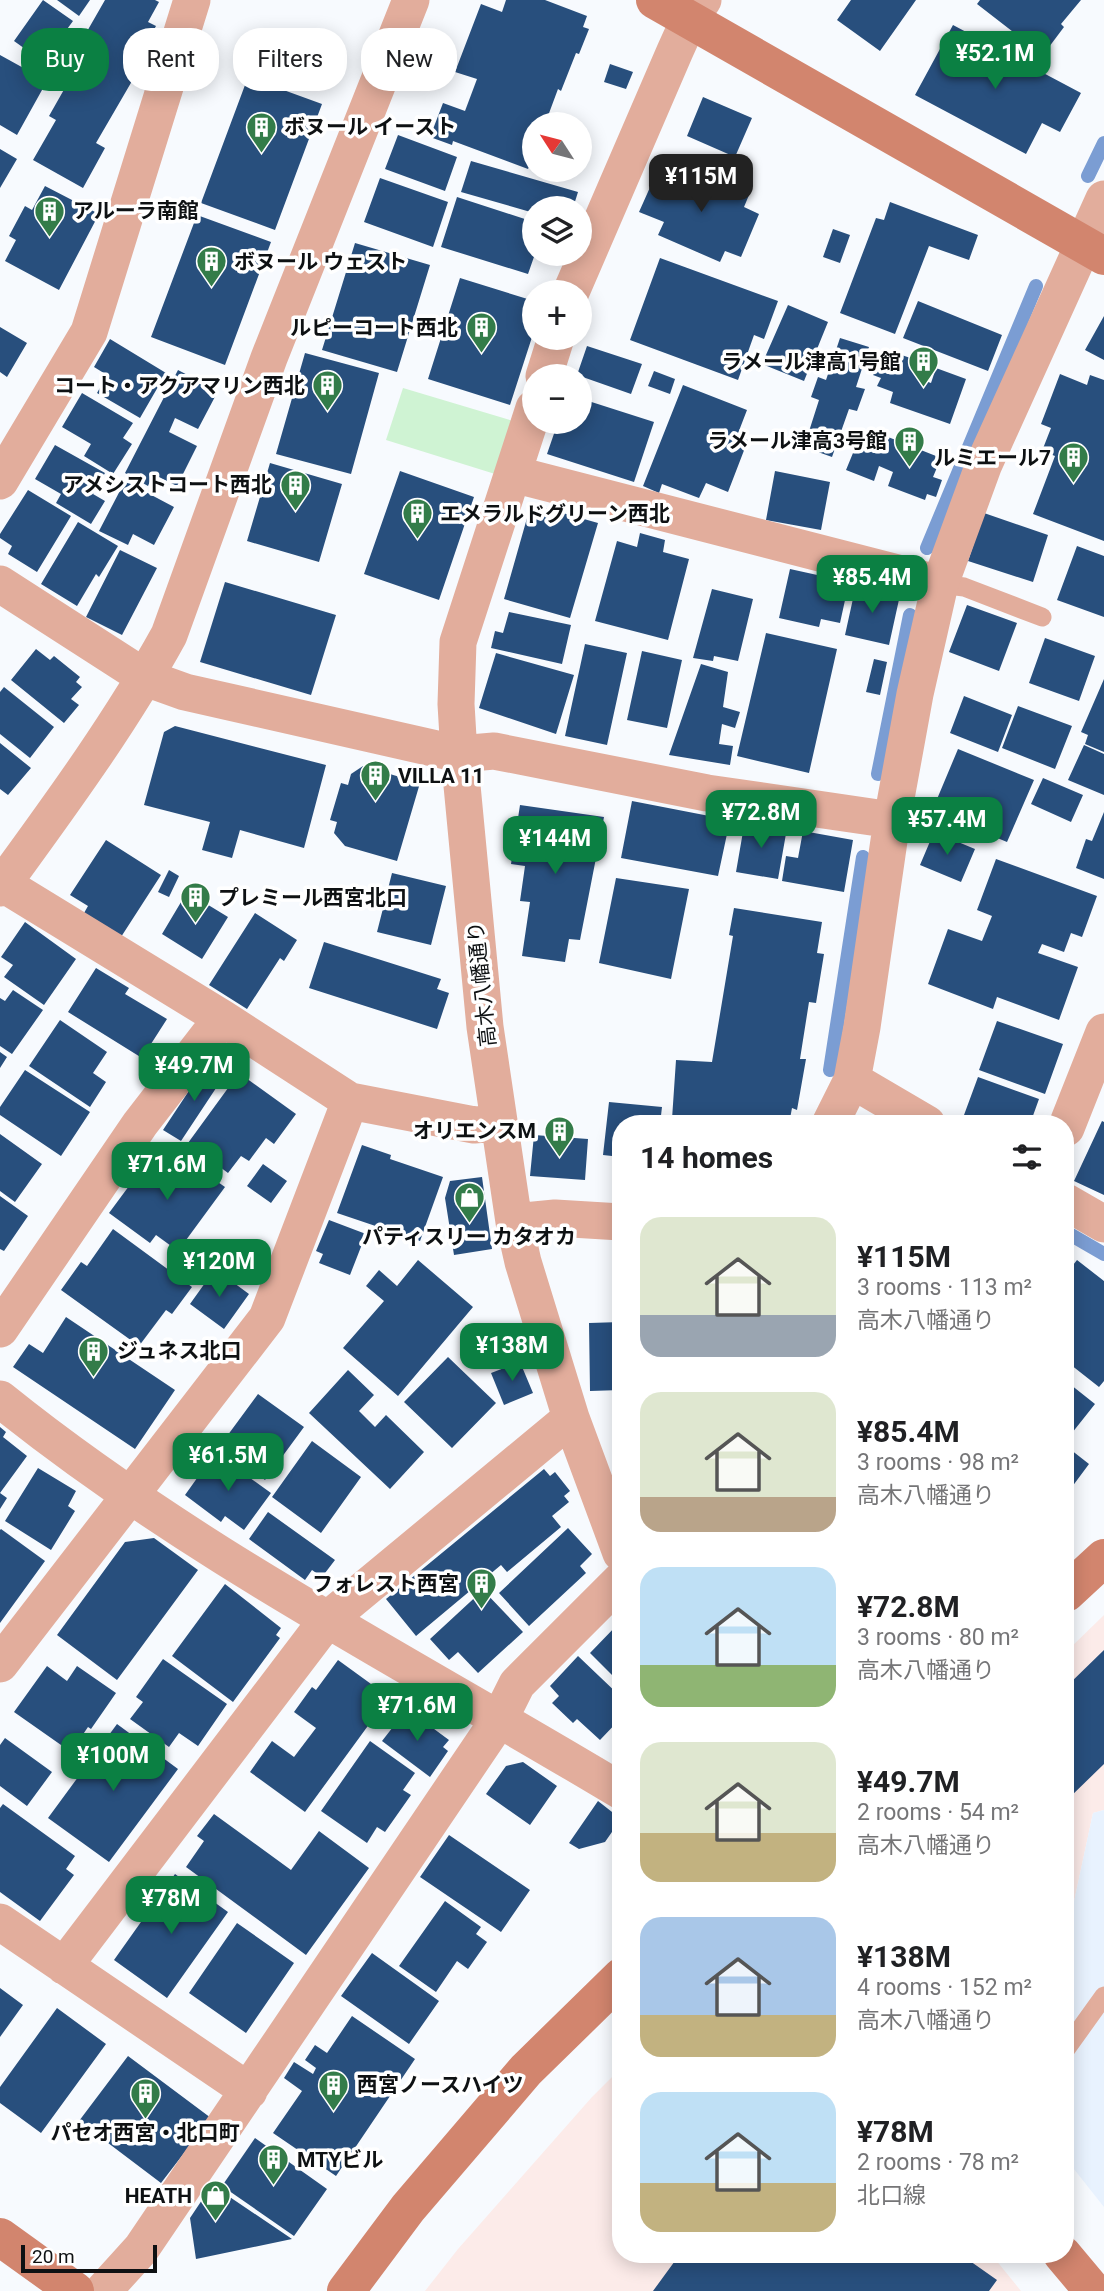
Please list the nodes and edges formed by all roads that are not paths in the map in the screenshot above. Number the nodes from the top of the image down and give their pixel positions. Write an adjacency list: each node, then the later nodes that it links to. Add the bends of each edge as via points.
1 (192, 0): 10 (street, via 89,332)
2 (411, 0): 14 (street, via 269,358 169,635)
3 (655, 0): 4 (street)
4 (696, 10): 6 (street); 7 (street)
5 (1104, 199): 6 (street)
6 (1094, 251): 12 (street, via 984,464)
7 (576, 280)
8 (526, 434): 9 (street, 高木八幡通り)
9 (513, 474): 12 (street); 15 (street, 高木八幡通り, via 458,642)
10 (0, 481)
11 (0, 584): 14 (street)
12 (940, 584): 13 (lane, via 964,587); 16 (street)
13 (1042, 617)
14 (146, 678): 15 (street, via 185,692); 17 (street)
15 (459, 754): 16 (street, via 494,751 707,793); 25 (street, 高木八幡通り)
16 (892, 820): 20 (street)
17 (2, 886): 18 (street)
18 (222, 1018): 21 (street); 30 (street, via 140,1124)
19 (1104, 1032): 24 (street)
20 (852, 1080): 22 (street); 23 (street)
21 (350, 1101): 25 (street, via 474,1125); 33 (street, via 267,1318)
22 (834, 1115)
23 (912, 1115)
24 (1071, 1115)
25 (498, 1123): 28 (street, 高木八幡通り)
26 (1074, 1207): 29 (street)
27 (612, 1221): 28 (street, via 555,1217)
28 (514, 1222): 32 (street, 高木八幡通り)
29 (1104, 1224)
30 (0, 1329)
31 (0, 1399): 33 (street, via 58,1446)
32 (571, 1418): 34 (street, 高木八幡通り); 38 (street)
33 (132, 1494): 38 (street); 39 (street)
34 (612, 1529)
35 (1104, 1558): 36 (street)
36 (1074, 1586)
37 (612, 1589): 40 (street, via 517,1684)
38 (327, 1620): 40 (street); 43 (street)
39 (0, 1664)
40 (500, 1718): 41 (street); 47 (street)
41 (612, 1786)
42 (0, 1922): 43 (street)
43 (64, 1966): 47 (street)
44 (612, 1985): 52 (street, via 526,2070 408,2208)
45 (1104, 1996): 46 (lane)
46 (1074, 2038)
47 (249, 2091): 51 (street, via 141,2249)
48 (0, 2237): 50 (street)
49 (1070, 2263): 53 (street)
50 (75, 2291)
51 (103, 2291)
52 (346, 2291)
53 (1093, 2291)

